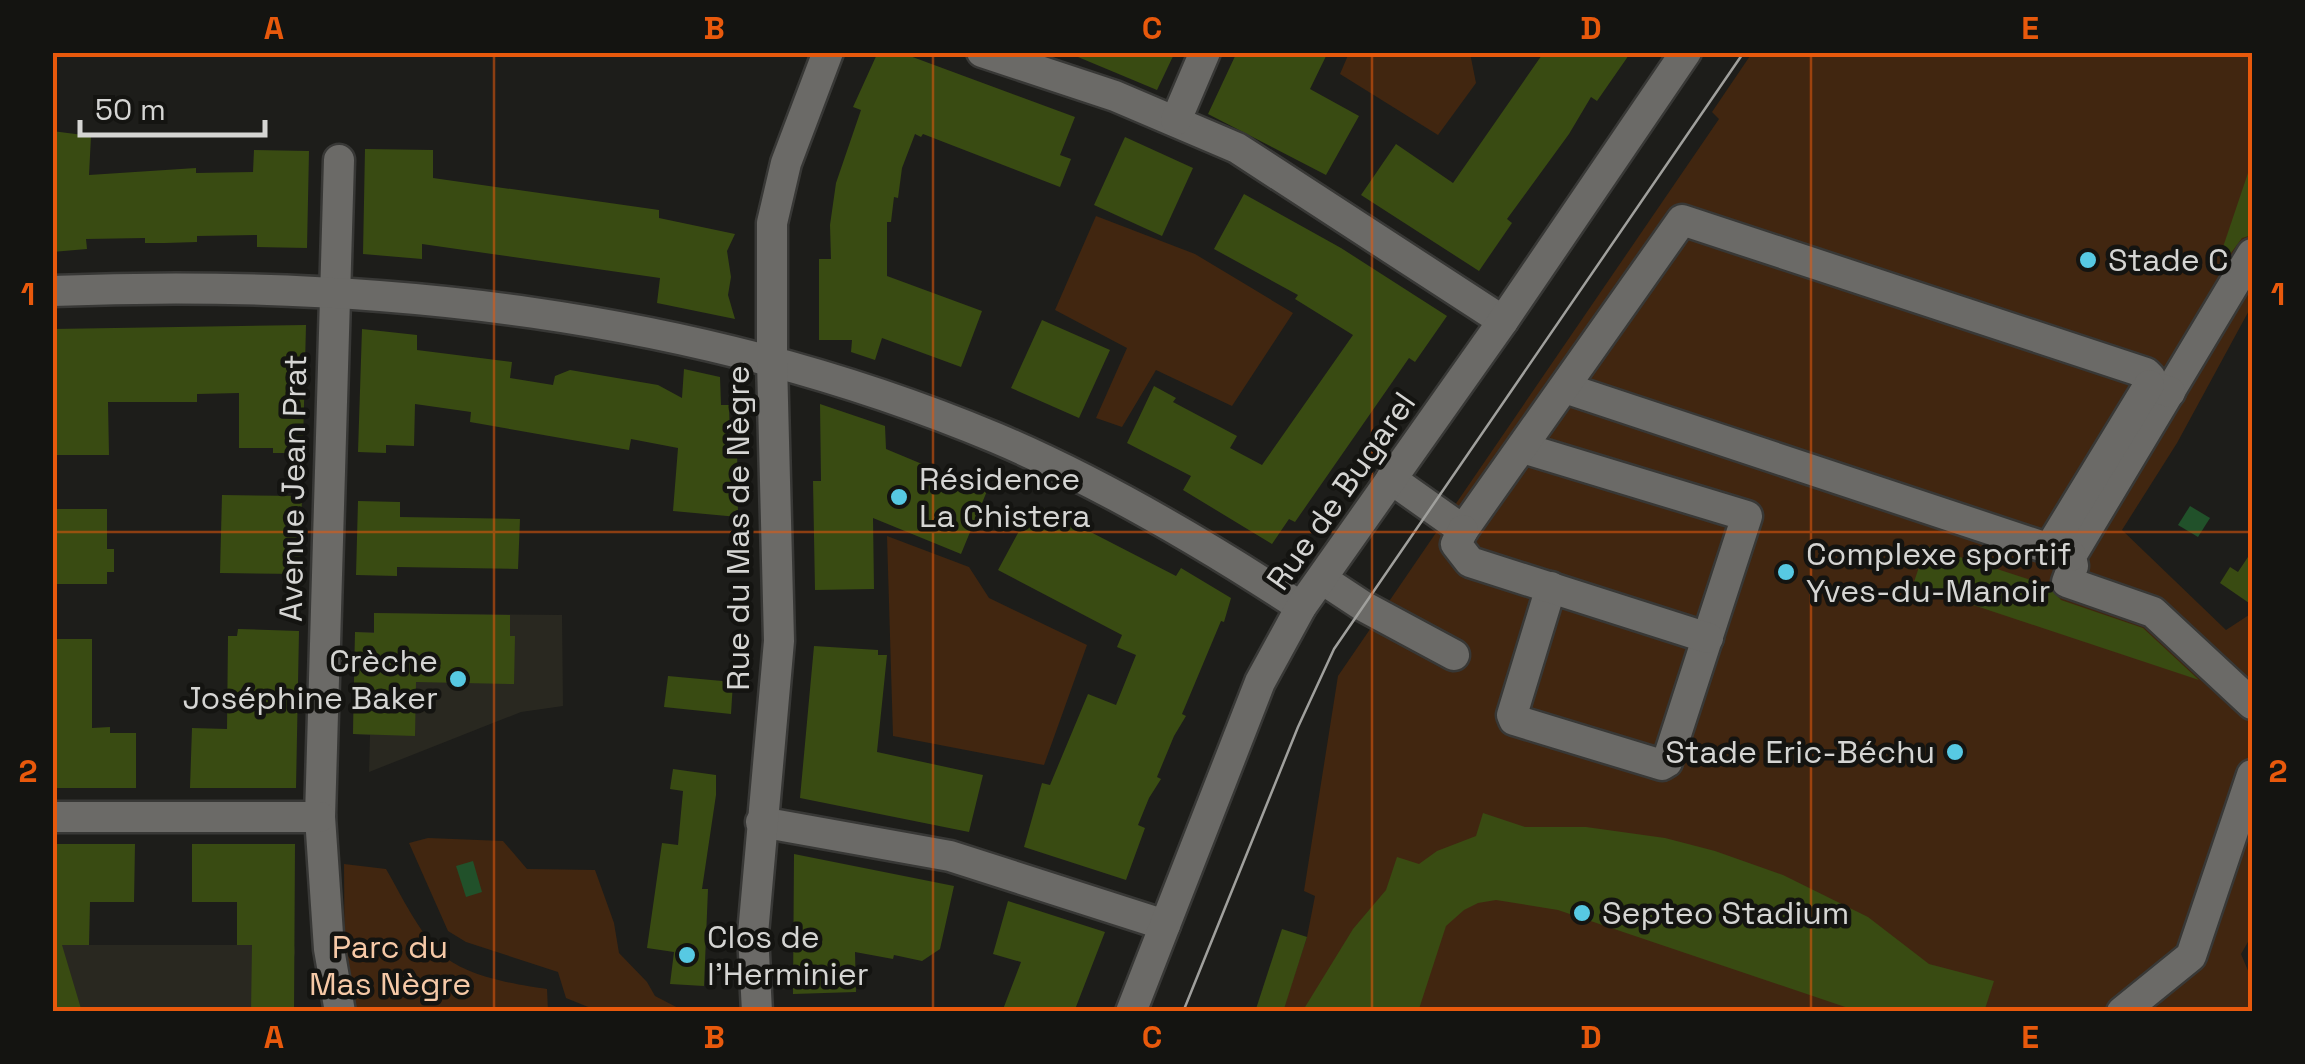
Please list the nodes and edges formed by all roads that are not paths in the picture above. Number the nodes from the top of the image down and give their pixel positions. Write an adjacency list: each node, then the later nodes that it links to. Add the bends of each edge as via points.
1 (828, 52): 11 (street, Rue du Mas de Nègre, via 786,164 772,223)
2 (982, 52): 5 (street)
3 (1206, 52): 5 (street)
4 (1680, 55): 10 (street, Rue de Bugarel)
5 (1176, 120): 10 (street, via 1237,148)
6 (339, 160): 9 (street, Avenue Jean Prat)
7 (2252, 254): 13 (street)
8 (52, 290): 9 (street)
9 (333, 290): 11 (street, via 593,321); 26 (street, Avenue Jean Prat)
10 (1503, 321): 15 (street, Rue de Bugarel)
11 (772, 361): 20 (street, via 912,405 1029,453); 27 (street, Rue du Mas de Nègre, via 779,641)
12 (1565, 388): 13 (street, via 1682,220 2146,373); 14 (street); 17 (street)
13 (2159, 388): 17 (street)
14 (1523, 448): 16 (street); 21 (street, via 1747,516)
15 (1392, 479): 16 (street); 18 (street, Rue de Bugarel)
16 (1464, 530): 19 (street, via 1456,544 1470,562)
17 (2060, 552): 23 (street, via 2072,566 2067,582 2153,612)
18 (1322, 579): 20 (street, Rue de Bugarel); 22 (street)
19 (1550, 587): 21 (street); 21 (street, via 1514,720 1662,765)
20 (1301, 607): 28 (street, Rue de Bugarel, via 1260,682)
21 (1708, 638)
22 (1454, 654)
23 (2252, 704)
24 (2252, 775): 32 (street, via 2191,956)
25 (52, 817): 26 (street)
26 (320, 817): 29 (street, Avenue Jean Prat)
27 (761, 822): 28 (street, via 950,856); 30 (street, Rue du Mas de Nègre, via 753,934)
28 (1164, 925): 31 (street, Rue de Bugarel)
29 (340, 1012)
30 (758, 1012)
31 (1131, 1012)
32 (2122, 1012)

